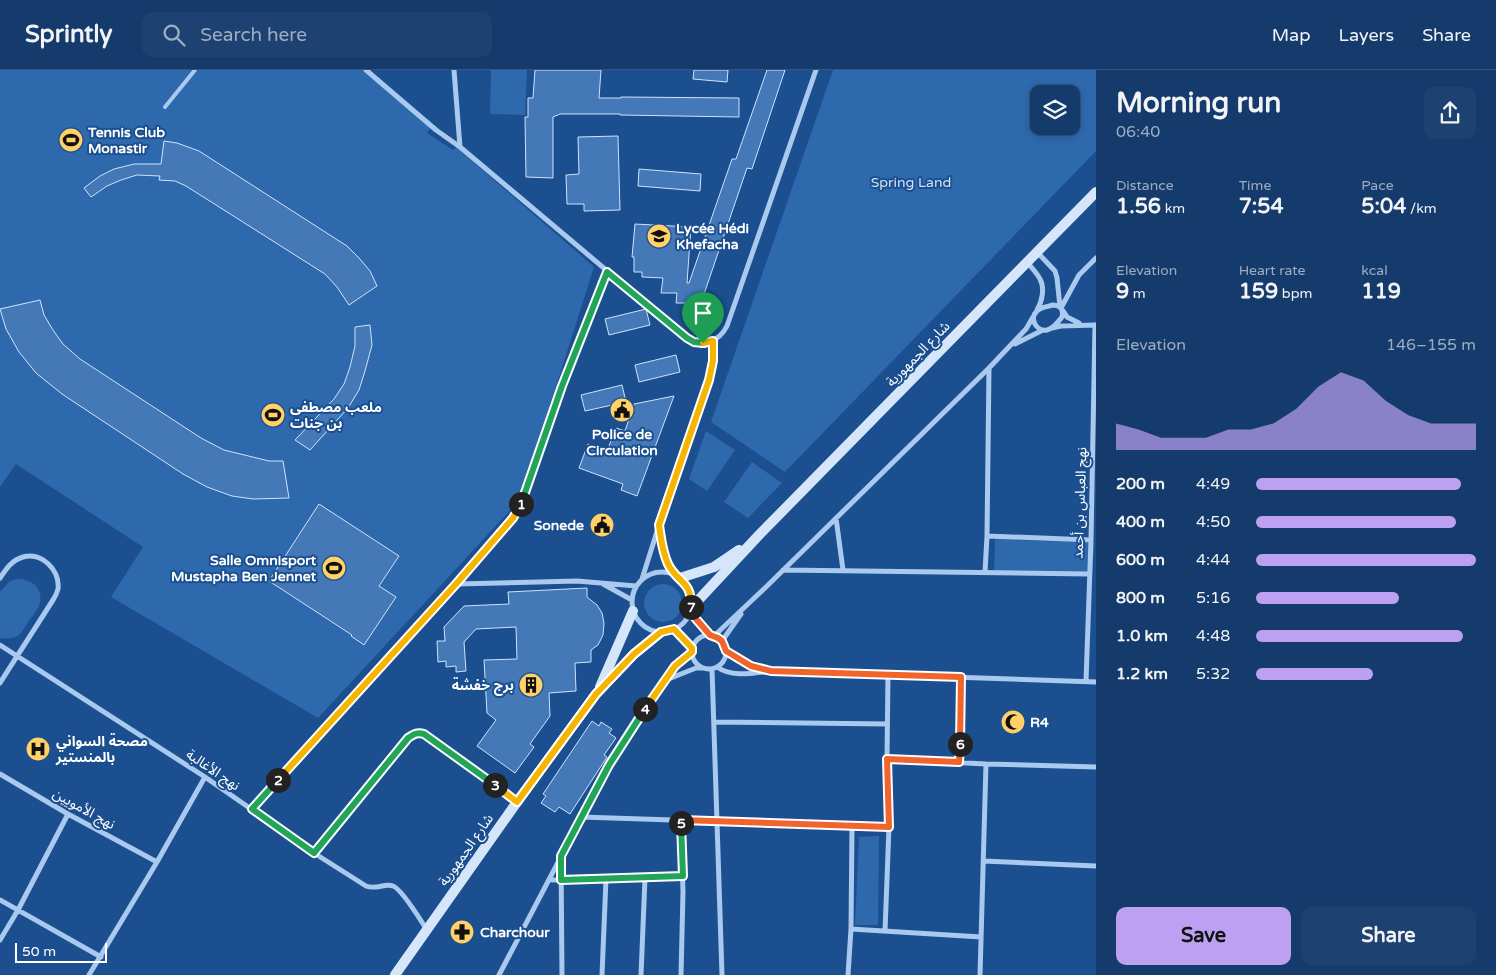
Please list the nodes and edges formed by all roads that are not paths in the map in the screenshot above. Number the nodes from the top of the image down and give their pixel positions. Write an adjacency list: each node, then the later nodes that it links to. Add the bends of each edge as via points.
1 (195, 70): 5 (lane)
2 (366, 70): 6 (street)
3 (454, 70): 6 (street)
4 (816, 70): 19 (street, via 727,326)
5 (165, 107)
6 (460, 147): 11 (street)
7 (1096, 192): 8 (street, شارع الجمهورية)
8 (1036, 252): 10 (street, شارع الجمهورية); 12 (street, via 1055,271)
9 (1096, 258): 12 (street, via 1079,275)
10 (1027, 262): 13 (street, via 1042,285 1041,304); 25 (street, شارع الجمهورية)
11 (607, 272): 19 (street, via 687,338 699,343); 39 (street, via 518,509)
12 (1061, 308): 13 (street, via 1052,305); 15 (street, via 1073,321); 17 (street, via 1062,317)
13 (1037, 311): 14 (street)
14 (1033, 317): 18 (street, via 1036,327); 20 (street)
15 (1082, 324): 16 (street); 17 (street)
16 (1095, 325): 22 (street, نهج العباس بن أحمد)
17 (1050, 328): 18 (street)
18 (1043, 330): 20 (street)
19 (713, 341): 24 (street, via 709,380)
20 (1012, 345): 21 (street)
21 (989, 368): 23 (street); 26 (street)
22 (1094, 460): 27 (street, نهج العباس بن أحمد)
23 (836, 518): 31 (street); 32 (street)
24 (659, 525): 35 (street, via 668,564); 37 (street)
25 (759, 535): 35 (street, شارع الجمهورية, via 714,567); 43 (street, شارع الجمهورية)
26 (987, 536): 27 (street); 33 (street)
27 (1091, 540): 28 (street, نهج العباس بن أحمد)
28 (1089, 561): 29 (street); 34 (street, نهج العباس بن أحمد)
29 (1096, 561)
30 (2, 569): 36 (street); 52 (street, via 23,557 34,557 45,560 57,578 58,589 53,600)
31 (783, 570): 32 (street); 42 (street)
32 (843, 570): 33 (street)
33 (985, 572): 34 (street)
34 (1089, 574): 59 (street, نهج العباس بن أحمد)
35 (677, 576): 37 (street, via 659,572); 43 (street, via 690,591)
36 (0, 578)
37 (642, 579): 40 (street)
38 (600, 583): 39 (street); 40 (street); 41 (street)
39 (456, 584): 72 (street)
40 (636, 586): 41 (street)
41 (632, 600): 44 (street)
42 (744, 609): 47 (street); 48 (street)
43 (691, 610): 45 (street); 47 (street)
44 (633, 611): 46 (street, via 644,626); 62 (street, شارع الجمهورية)
45 (674, 629): 46 (street); 50 (street)
46 (661, 632): 62 (street, شارع الجمهورية, via 634,654)
47 (712, 635): 48 (street); 50 (street, via 697,640)
48 (722, 641): 51 (street)
49 (0, 645): 52 (street, نهج الأغالبة)
50 (692, 650): 53 (street, via 695,662); 58 (street)
51 (726, 651): 54 (street, via 723,662); 55 (street, via 751,666)
52 (17, 656): 61 (street); 70 (street, نهج الأغالبة)
53 (704, 668): 54 (street); 58 (street)
54 (714, 668): 55 (street, via 742,674); 63 (street)
55 (771, 671): 56 (street)
56 (888, 674): 57 (street); 64 (street)
57 (961, 677): 59 (street); 66 (street)
58 (666, 680): 74 (street, via 626,736)
59 (1086, 681): 60 (street)
60 (1096, 682)
61 (0, 683)
62 (596, 694): 71 (street, شارع الجمهورية)
63 (714, 722): 64 (street); 76 (street)
64 (887, 724): 65 (street)
65 (887, 759): 66 (street); 78 (street)
66 (959, 762): 67 (street)
67 (986, 764): 68 (street); 81 (street)
68 (1096, 767)
69 (0, 774): 73 (street, نهج الأمويين)
70 (205, 777): 72 (street, نهج الأغالبة); 82 (street)
71 (517, 802): 79 (street, via 419,732 408,738); 92 (street, شارع الجمهورية)
72 (252, 809): 79 (street, نهج الأغالبة)
73 (68, 814): 82 (street, نهج الأمويين); 90 (street)
74 (581, 817): 75 (street); 80 (street)
75 (681, 820): 76 (street); 84 (street)
76 (717, 822): 77 (street); 104 (street)
77 (852, 826): 78 (street); 91 (street)
78 (889, 827): 93 (street)
79 (314, 853): 92 (street, نهج الأغالبة, via 371,888 393,886 401,892)
80 (561, 856): 87 (street); 88 (street)
81 (983, 861): 83 (street); 94 (street)
82 (157, 862): 96 (street)
83 (1096, 866)
84 (683, 876): 85 (street); 103 (street)
85 (645, 878): 86 (street); 102 (street)
86 (606, 879): 88 (street); 101 (street)
87 (549, 880): 88 (street); 99 (street)
88 (561, 880): 100 (street)
89 (0, 900): 90 (street)
90 (18, 910): 95 (street); 96 (street)
91 (851, 929): 93 (street); 105 (street)
92 (427, 930): 98 (street, شارع الجمهورية)
93 (885, 931): 94 (street)
94 (982, 937): 106 (street)
95 (0, 940)
96 (101, 957): 97 (street)
97 (89, 975)
98 (395, 975)
99 (499, 975)
100 (562, 975)
101 (602, 975)
102 (641, 975)
103 (681, 975)
104 (722, 975)
105 (848, 975)
106 (980, 975)

